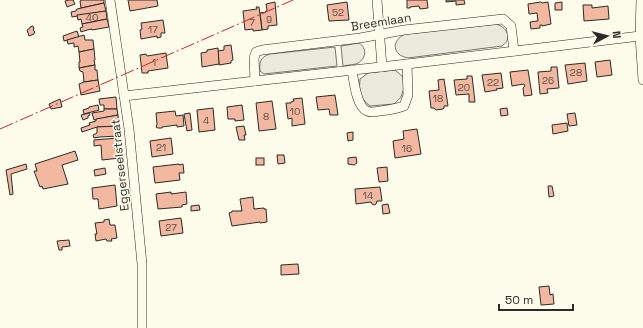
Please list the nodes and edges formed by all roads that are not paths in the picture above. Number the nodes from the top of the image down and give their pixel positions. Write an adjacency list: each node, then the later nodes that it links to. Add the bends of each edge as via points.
1 (110, 0): 12 (street, Eggerseelstraat)
2 (377, 0): 4 (street)
3 (641, 0): 5 (street)
4 (379, 34): 6 (street, Breemlaan, via 503,19 511,26); 8 (street); 11 (street, Breemlaan, via 256,52)
5 (640, 36): 6 (street); 10 (street)
6 (514, 51): 7 (street)
7 (408, 64): 8 (street); 9 (street, via 408,95 404,106 394,110 373,112 361,107)
8 (382, 67): 9 (street)
9 (352, 70): 11 (street)
10 (643, 80)
11 (255, 81): 12 (street)
12 (124, 96): 13 (street, Eggerseelstraat, via 142,264)
13 (142, 328)

